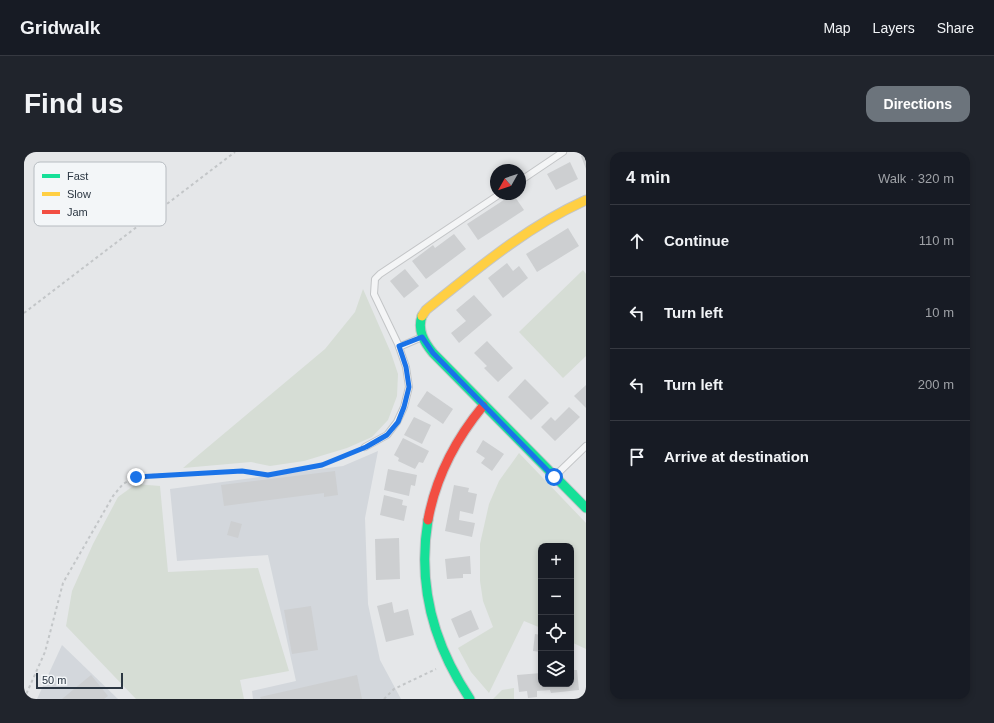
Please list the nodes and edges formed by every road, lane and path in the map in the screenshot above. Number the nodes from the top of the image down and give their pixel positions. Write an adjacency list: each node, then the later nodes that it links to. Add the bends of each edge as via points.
1 (235, 152): 6 (path)
2 (563, 152): 3 (lane)
3 (526, 177)
4 (491, 200): 10 (lane, via 375,279 374,294)
5 (586, 200): 9 (street, via 527,231 426,310 419,322)
6 (166, 205)
7 (138, 226): 8 (path)
8 (24, 313)
9 (422, 337): 10 (lane); 11 (street, via 433,353)
10 (399, 346): 13 (lane, via 409,387 404,407 398,422 387,435)
11 (483, 406): 14 (street); 16 (street, via 459,437 439,476 427,519 424,560 427,604)
12 (586, 446): 14 (lane)
13 (366, 447): 17 (path, via 322,465 268,475 242,471 147,475 123,484 102,512 63,583 45,652)
14 (554, 477): 15 (street)
15 (586, 508)
16 (448, 663): 18 (path, via 394,689); 19 (street)
17 (24, 699)
18 (384, 699)
19 (470, 699)

